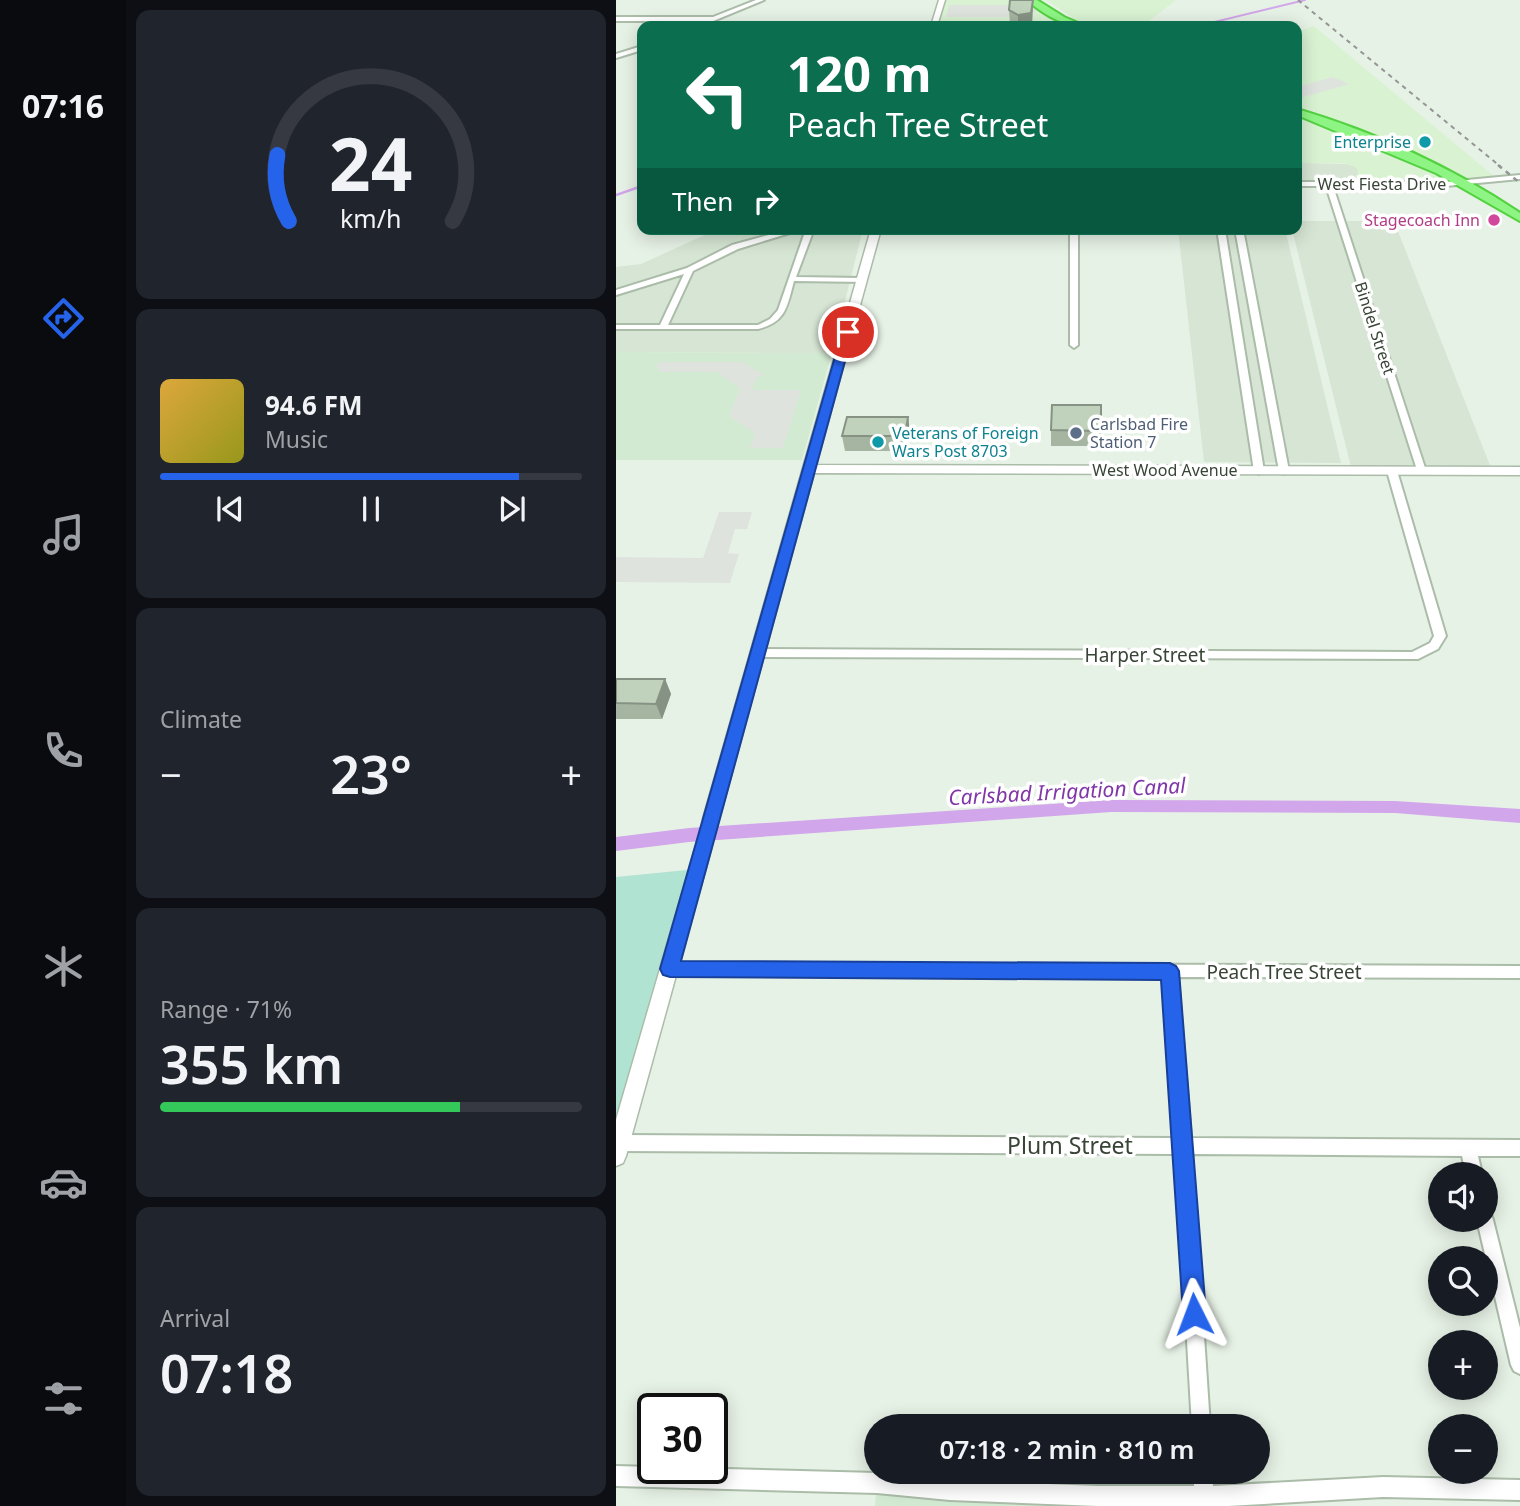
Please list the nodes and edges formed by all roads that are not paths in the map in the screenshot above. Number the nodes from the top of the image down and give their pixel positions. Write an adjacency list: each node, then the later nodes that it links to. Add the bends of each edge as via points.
1 (761, 0): 6 (street)
2 (942, 0): 8 (street)
3 (1031, 0): 9 (highway)
4 (1046, 0): 10 (highway)
5 (616, 19): 6 (street)
6 (713, 19): 7 (street)
7 (708, 21)
8 (936, 21)
9 (1067, 21)
10 (1075, 21)
11 (637, 50): 12 (street)
12 (616, 56)
13 (1302, 114): 15 (highway, via 1391,147)
14 (1520, 177): 15 (street, West Fiesta Drive)
15 (1467, 183): 17 (street, West Fiesta Drive); 18 (highway)
16 (1302, 184): 17 (street, West Fiesta Drive)
17 (1329, 184): 36 (street, Bindel Street)
18 (1520, 218)
19 (779, 235): 25 (street, via 736,247)
20 (808, 235): 26 (street)
21 (874, 235): 27 (street)
22 (1074, 235): 31 (street)
23 (1222, 235): 33 (street)
24 (1240, 235): 34 (street)
25 (690, 270): 28 (street); 30 (street)
26 (791, 279): 27 (street); 30 (street, via 778,318 771,325)
27 (862, 280): 32 (street)
28 (617, 294)
29 (616, 327): 30 (street)
30 (663, 327)
31 (1074, 345)
32 (810, 469): 33 (street, West Wood Avenue); 38 (street)
33 (1259, 471): 34 (street, West Wood Avenue)
34 (1284, 471): 35 (street, West Wood Avenue)
35 (1392, 471): 36 (street, West Wood Avenue); 38 (street, Harper Street, via 1440,636 1434,646 1414,656)
36 (1421, 471): 37 (street, West Wood Avenue)
37 (1520, 471)
38 (759, 653): 39 (street)
39 (711, 819): 40 (street)
40 (703, 849): 41 (street)
41 (670, 969): 42 (street, Peach Tree Street); 47 (street)
42 (1170, 971): 43 (street, Peach Tree Street); 44 (street)
43 (1520, 972)
44 (1184, 1147): 45 (street, Plum Street); 47 (street, Plum Street); 51 (street)
45 (1468, 1148): 46 (street, Plum Street); 48 (street)
46 (1520, 1148)
47 (618, 1150)
48 (1471, 1162)
49 (1488, 1232): 50 (street)
50 (1520, 1365)
51 (1200, 1414)
52 (616, 1476): 54 (street, via 810,1480)
53 (1520, 1490): 54 (street, via 1383,1487)
54 (1205, 1501)

